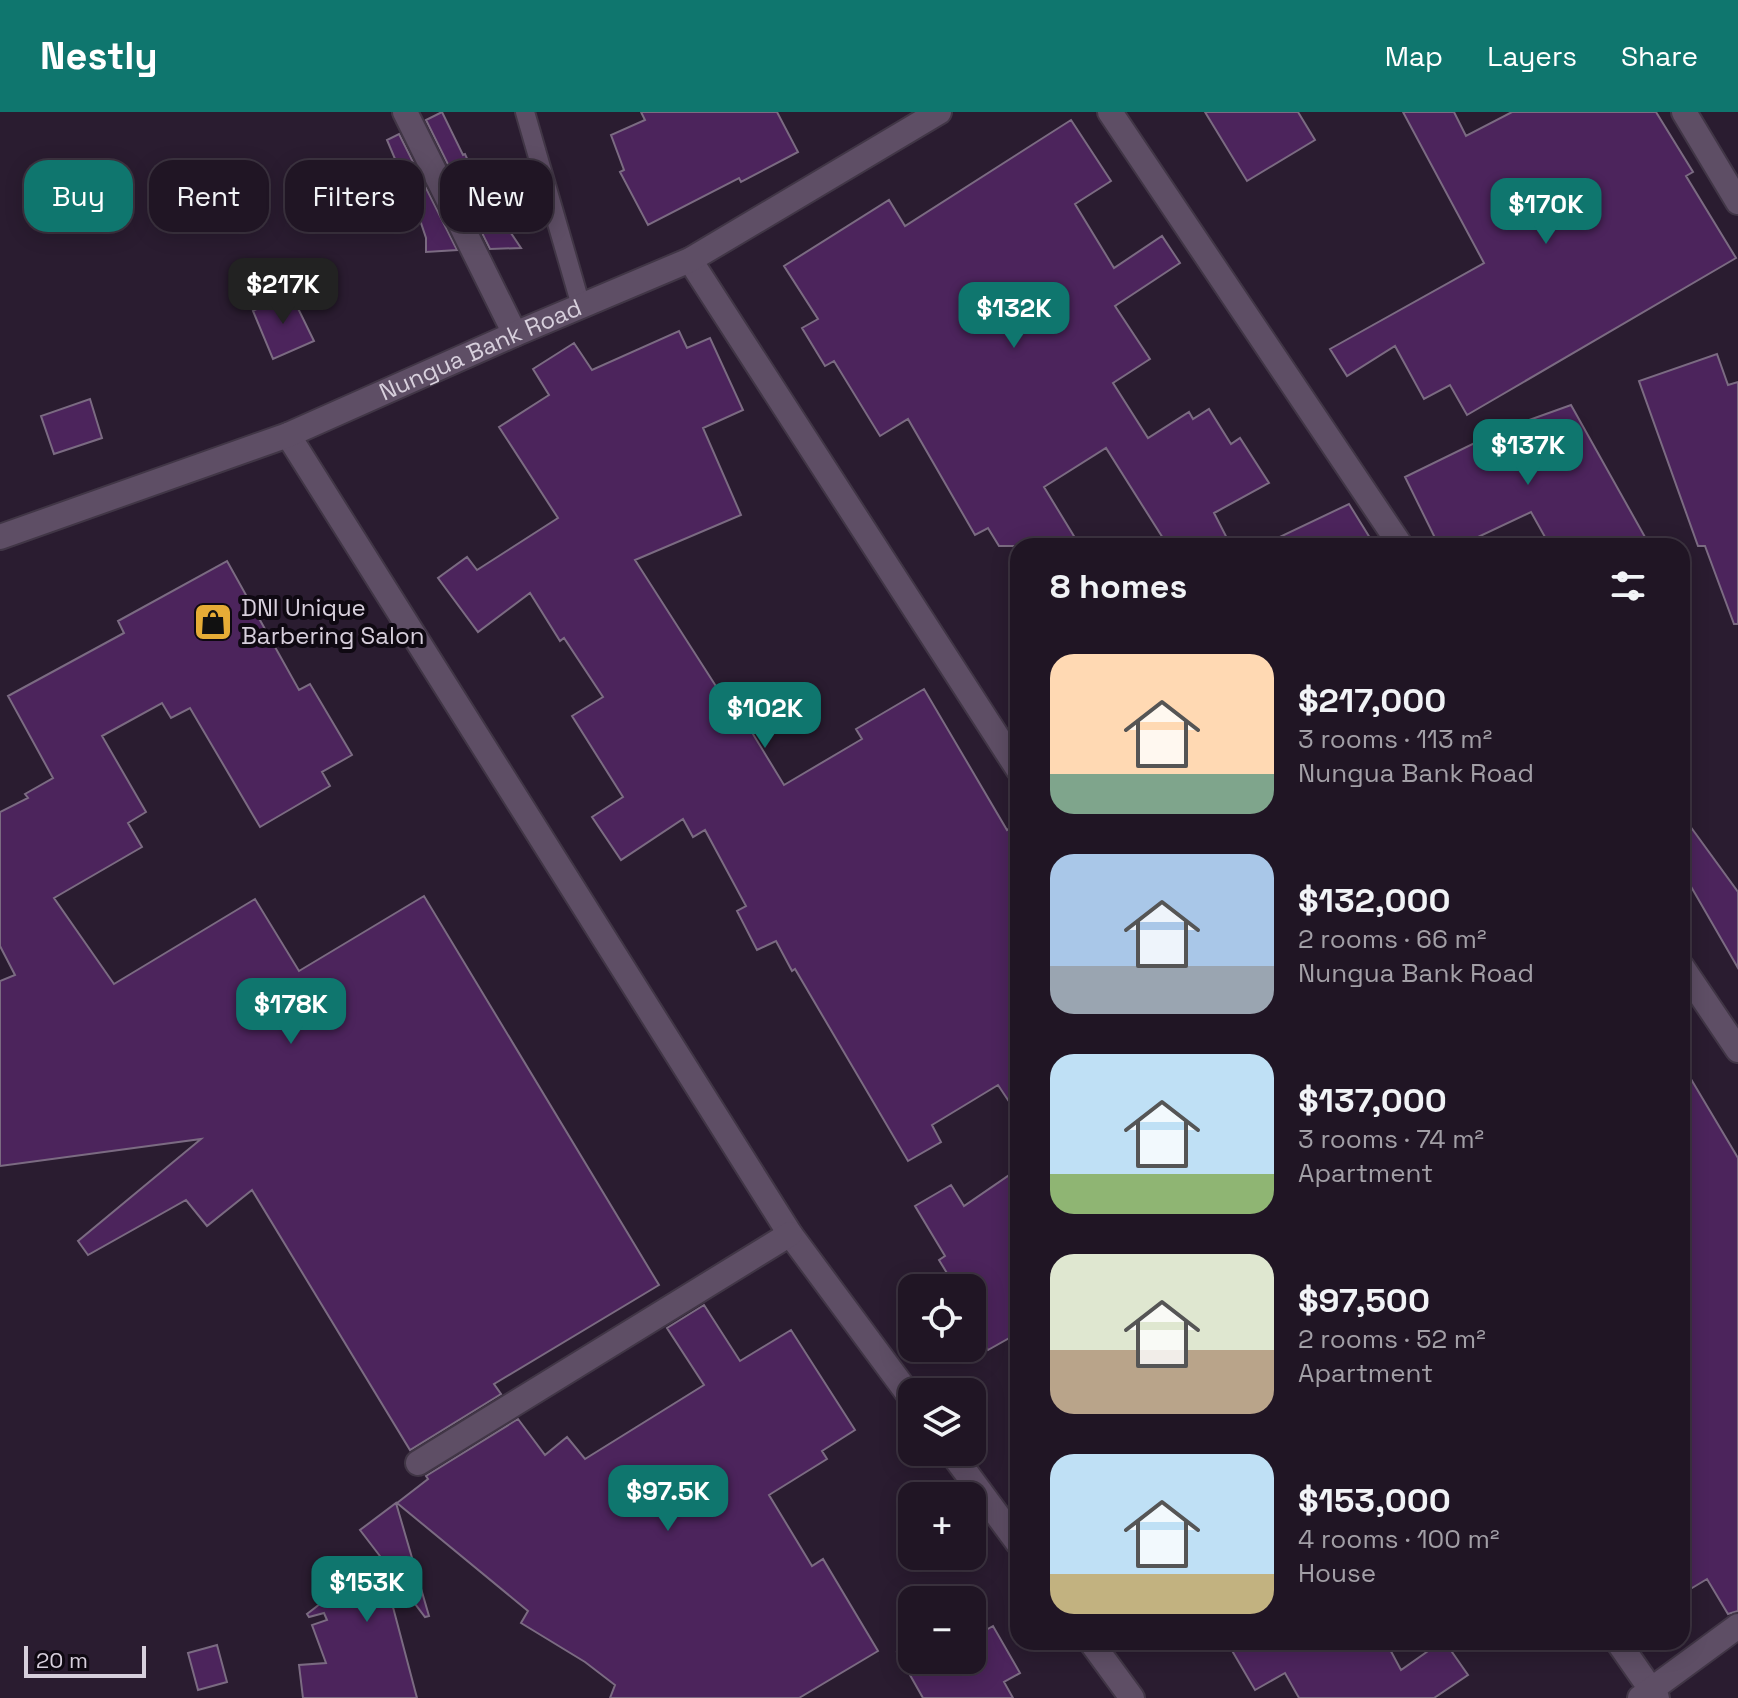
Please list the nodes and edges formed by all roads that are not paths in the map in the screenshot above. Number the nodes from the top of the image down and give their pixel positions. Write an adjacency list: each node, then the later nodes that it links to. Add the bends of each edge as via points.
1 (405, 112): 9 (street)
2 (525, 112): 8 (lane)
3 (939, 112): 7 (street, Nungua Bank Road)
4 (1110, 112): 12 (street)
5 (1684, 112): 6 (street)
6 (1738, 202)
7 (690, 260): 8 (street, Nungua Bank Road); 13 (street)
8 (581, 306): 9 (street, Nungua Bank Road)
9 (515, 334): 10 (street, Nungua Bank Road)
10 (288, 435): 11 (street, Nungua Bank Road); 17 (street)
11 (0, 537)
12 (1396, 538)
13 (1010, 757)
14 (1690, 976): 15 (street)
15 (1730, 1024): 16 (street)
16 (1738, 1050)
17 (790, 1234): 18 (street); 19 (street)
18 (898, 1380)
19 (418, 1463)
20 (961, 1466): 21 (street)
21 (1010, 1532)
22 (1738, 1626): 25 (street)
23 (1097, 1650): 26 (street)
24 (1623, 1650): 25 (street)
25 (1650, 1695)
26 (1132, 1698)

